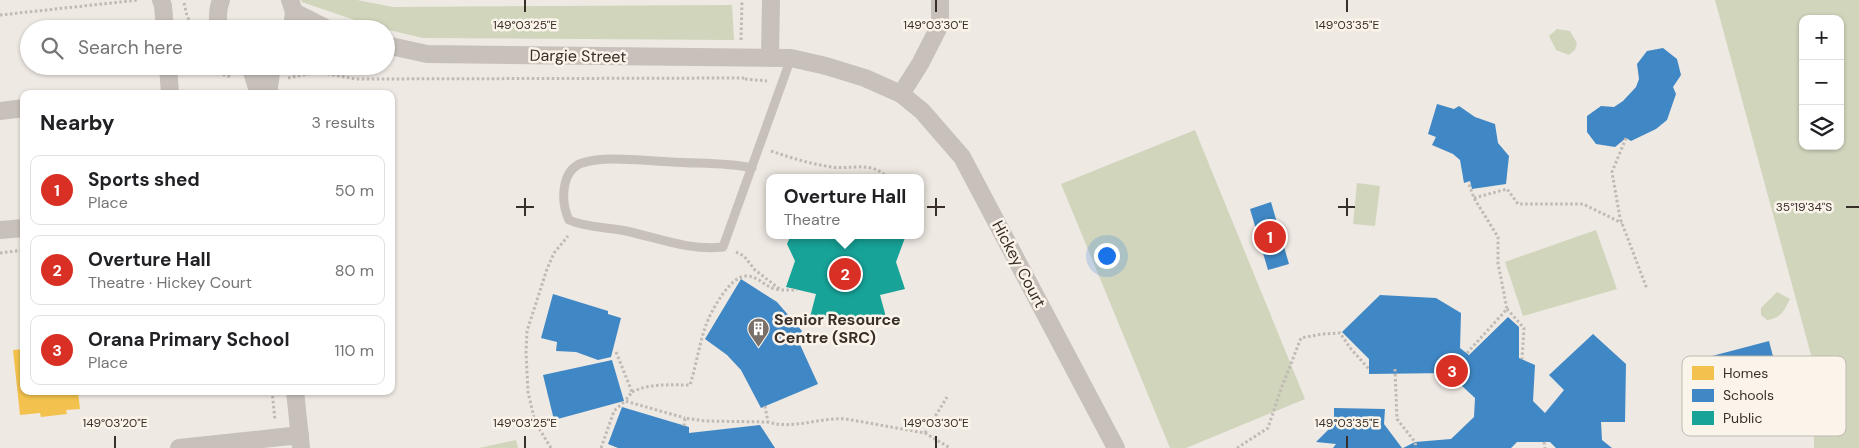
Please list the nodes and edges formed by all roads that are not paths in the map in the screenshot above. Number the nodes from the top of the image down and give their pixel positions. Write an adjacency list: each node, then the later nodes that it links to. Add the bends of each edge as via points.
1 (161, 0): 6 (street)
2 (221, 0): 7 (street)
3 (771, 0): 10 (street)
4 (940, 0): 18 (street, via 940,25)
5 (292, 13): 8 (street)
6 (164, 20)
7 (217, 20)
8 (308, 20)
9 (395, 47): 10 (street, Dargie Street, via 427,54)
10 (770, 58): 11 (street, Hickey Court)
11 (792, 58): 18 (street, Hickey Court, via 865,78); 21 (lane)
12 (168, 75): 15 (street)
13 (253, 75): 16 (street)
14 (271, 75): 17 (street)
15 (168, 90)
16 (258, 90)
17 (269, 90)
18 (902, 94): 27 (street, Hickey Court, via 922,111 962,157)
19 (20, 108): 20 (street)
20 (0, 111)
21 (752, 168): 21 (lane, via 724,247 708,249 624,230 578,224 569,220 565,211 566,181 572,169 582,163 642,160 732,164)
22 (20, 228): 23 (street)
23 (0, 230)
24 (295, 395): 25 (street)
25 (300, 442): 26 (street)
26 (180, 448)
27 (1116, 448)

